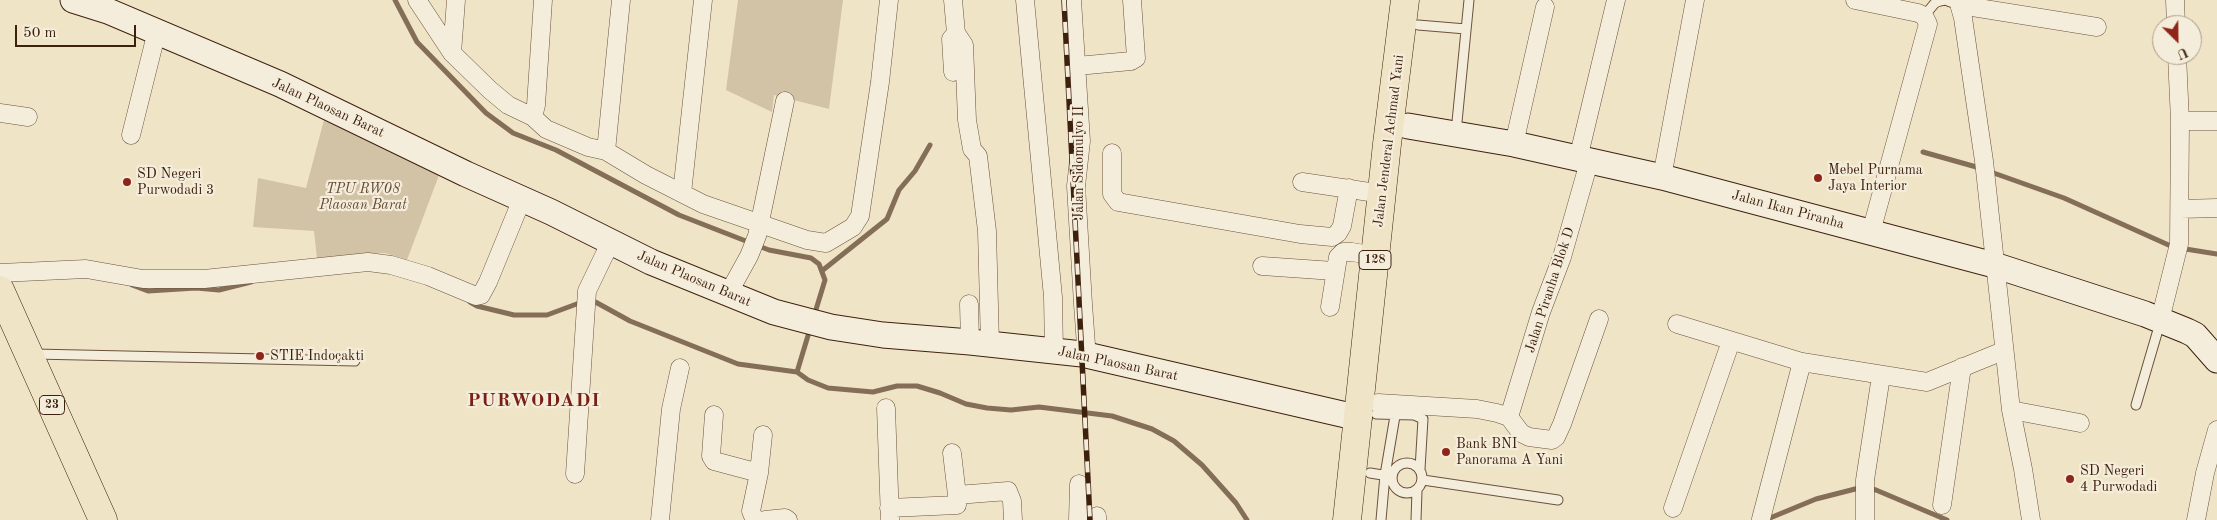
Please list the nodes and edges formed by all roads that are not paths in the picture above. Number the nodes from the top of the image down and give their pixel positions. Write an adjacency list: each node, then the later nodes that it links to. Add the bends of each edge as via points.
1 (73, 0): 19 (street, Jalan Plaosan Barat)
2 (417, 0): 28 (street)
3 (456, 0): 28 (street)
4 (543, 0): 35 (street)
5 (620, 0): 42 (street)
6 (703, 0): 48 (street)
7 (889, 0): 54 (street, via 860,216 853,227 826,243)
8 (953, 0): 27 (street)
9 (1026, 0): 70 (street, via 1053,297)
10 (1072, 0): 30 (street, Jalan Sidomulyo II)
11 (1132, 0): 30 (street, via 1136,58)
12 (1405, 0): 49 (main road, Jalan Jenderal Achmad Yani / 128)
13 (1469, 0): 25 (lane)
14 (1616, 0): 44 (street, Jalan Piranha Blok D)
15 (1695, 0): 45 (street)
16 (1855, 0): 22 (street)
17 (2175, 0): 21 (street)
18 (1959, 2): 22 (lane, via 1940,1); 24 (street); 57 (street, via 1984,162)
19 (111, 6): 26 (street, Jalan Plaosan Barat)
20 (1545, 7): 41 (street)
21 (2176, 15)
22 (1924, 16): 53 (street, via 1928,27)
23 (1422, 17): 25 (lane); 38 (main road, Jalan Jenderal Achmad Yani / 128)
24 (2097, 27)
25 (1466, 29): 39 (lane)
26 (157, 31): 40 (street); 50 (street, Jalan Plaosan Barat, via 280,84)
27 (956, 33): 31 (street, via 951,39); 69 (street, via 964,45 967,120 972,149 978,156 987,231)
28 (452, 53): 35 (street, via 508,105)
29 (2177, 65): 36 (street)
30 (1078, 66): 73 (street, Jalan Sidomulyo II, via 1081,141 1076,186)
31 (953, 72)
32 (785, 101): 54 (street)
33 (0, 113): 34 (street)
34 (28, 117)
35 (533, 117): 42 (street, via 546,129)
36 (2180, 120): 37 (street); 51 (street)
37 (2217, 120)
38 (1408, 126): 39 (street, Jalan Ikan Piranha); 83 (main road, Jalan Jenderal Achmad Yani / 128)
39 (1456, 132): 41 (street, Jalan Ikan Piranha)
40 (131, 135)
41 (1514, 144): 44 (street, Jalan Ikan Piranha)
42 (606, 151): 48 (street)
43 (1112, 153): 47 (street, via 1112,194 1118,202 1300,234 1332,237 1338,233)
44 (1584, 160): 45 (street, Jalan Ikan Piranha); 85 (street, Jalan Piranha Blok D, via 1562,257 1541,312)
45 (1662, 177): 53 (street, Jalan Ikan Piranha)
46 (1302, 182): 47 (street)
47 (1349, 188): 49 (street)
48 (682, 193): 54 (street)
49 (1383, 194): 56 (main road, Jalan Jenderal Achmad Yani / 128)
50 (522, 199): 55 (street, Jalan Plaosan Barat); 60 (street, via 488,282 481,295 476,296 428,276 368,262 204,279 143,279 86,269)
51 (2180, 208): 52 (street); 66 (street, via 2179,249)
52 (2217, 208)
53 (1871, 232): 57 (street, Jalan Ikan Piranha)
54 (755, 240): 62 (street)
55 (611, 241): 62 (street, Jalan Plaosan Barat, via 651,262); 92 (street, via 586,300)
56 (1376, 256): 59 (street, via 1343,252); 83 (main road, Jalan Jenderal Achmad Yani / 128)
57 (1994, 265): 66 (street, Jalan Ikan Piranha); 71 (street)
58 (1262, 266): 59 (street)
59 (1334, 271): 64 (street)
60 (0, 272)
61 (0, 290): 72 (main road, 23)
62 (728, 294): 69 (street, Jalan Plaosan Barat, via 792,318 831,327 883,336)
63 (970, 304): 69 (street)
64 (1330, 307)
65 (1599, 319): 85 (street, via 1556,437 1545,440 1529,437 1521,433)
66 (2160, 320): 74 (street, Jalan Ikan Piranha, via 2195,336); 80 (lane)
67 (1677, 324): 68 (street)
68 (1731, 341): 76 (street); 100 (street)
69 (980, 343): 70 (street, Jalan Plaosan Barat)
70 (1054, 351): 73 (street, Jalan Plaosan Barat)
71 (2003, 351): 77 (street); 82 (street)
72 (29, 354): 75 (lane); 104 (main road, 23)
73 (1089, 356): 83 (street, Jalan Plaosan Barat)
74 (2217, 360)
75 (355, 361)
76 (1802, 362): 79 (street); 103 (street)
77 (1962, 367): 79 (street, via 1927,382); 99 (street)
78 (680, 368): 105 (street, via 671,410)
79 (1881, 376): 101 (street, via 1865,480)
80 (2136, 405)
81 (886, 408): 102 (street)
82 (2011, 410): 86 (street); 115 (street)
83 (1377, 413): 85 (street, via 1477,409); 90 (lane, via 1414,415 1423,419); 93 (main road, Jalan Jenderal Achmad Yani / 128); 111 (main road, Jalan Jenderal Achmad Yani / 128)
84 (714, 415): 91 (street, via 714,461)
85 (1509, 417)
86 (2080, 423)
87 (2217, 430): 116 (street)
88 (763, 435): 91 (street)
89 (952, 453): 97 (street)
90 (1420, 468): 93 (lane, via 1409,462); 94 (lane)
91 (759, 473): 106 (street, via 751,510)
92 (575, 474)
93 (1382, 475): 96 (lane, via 1406,494); 112 (main road, Jalan Jenderal Achmad Yani / 128); 113 (lane)
94 (1423, 480): 96 (lane); 98 (lane)
95 (1079, 484): 110 (street)
96 (1417, 491): 114 (lane)
97 (957, 495): 102 (street, via 957,505); 109 (street, via 1008,492)
98 (1558, 500)
99 (1942, 505)
100 (1673, 508)
101 (1865, 513)
102 (890, 514)
103 (1761, 519)
104 (103, 520)
105 (660, 520)
106 (757, 520)
107 (765, 520): 108 (street)
108 (788, 520)
109 (1014, 520)
110 (1078, 520)
111 (1347, 520)
112 (1365, 520)
113 (1381, 520)
114 (1416, 520)
115 (2031, 520)
116 (2196, 520)

